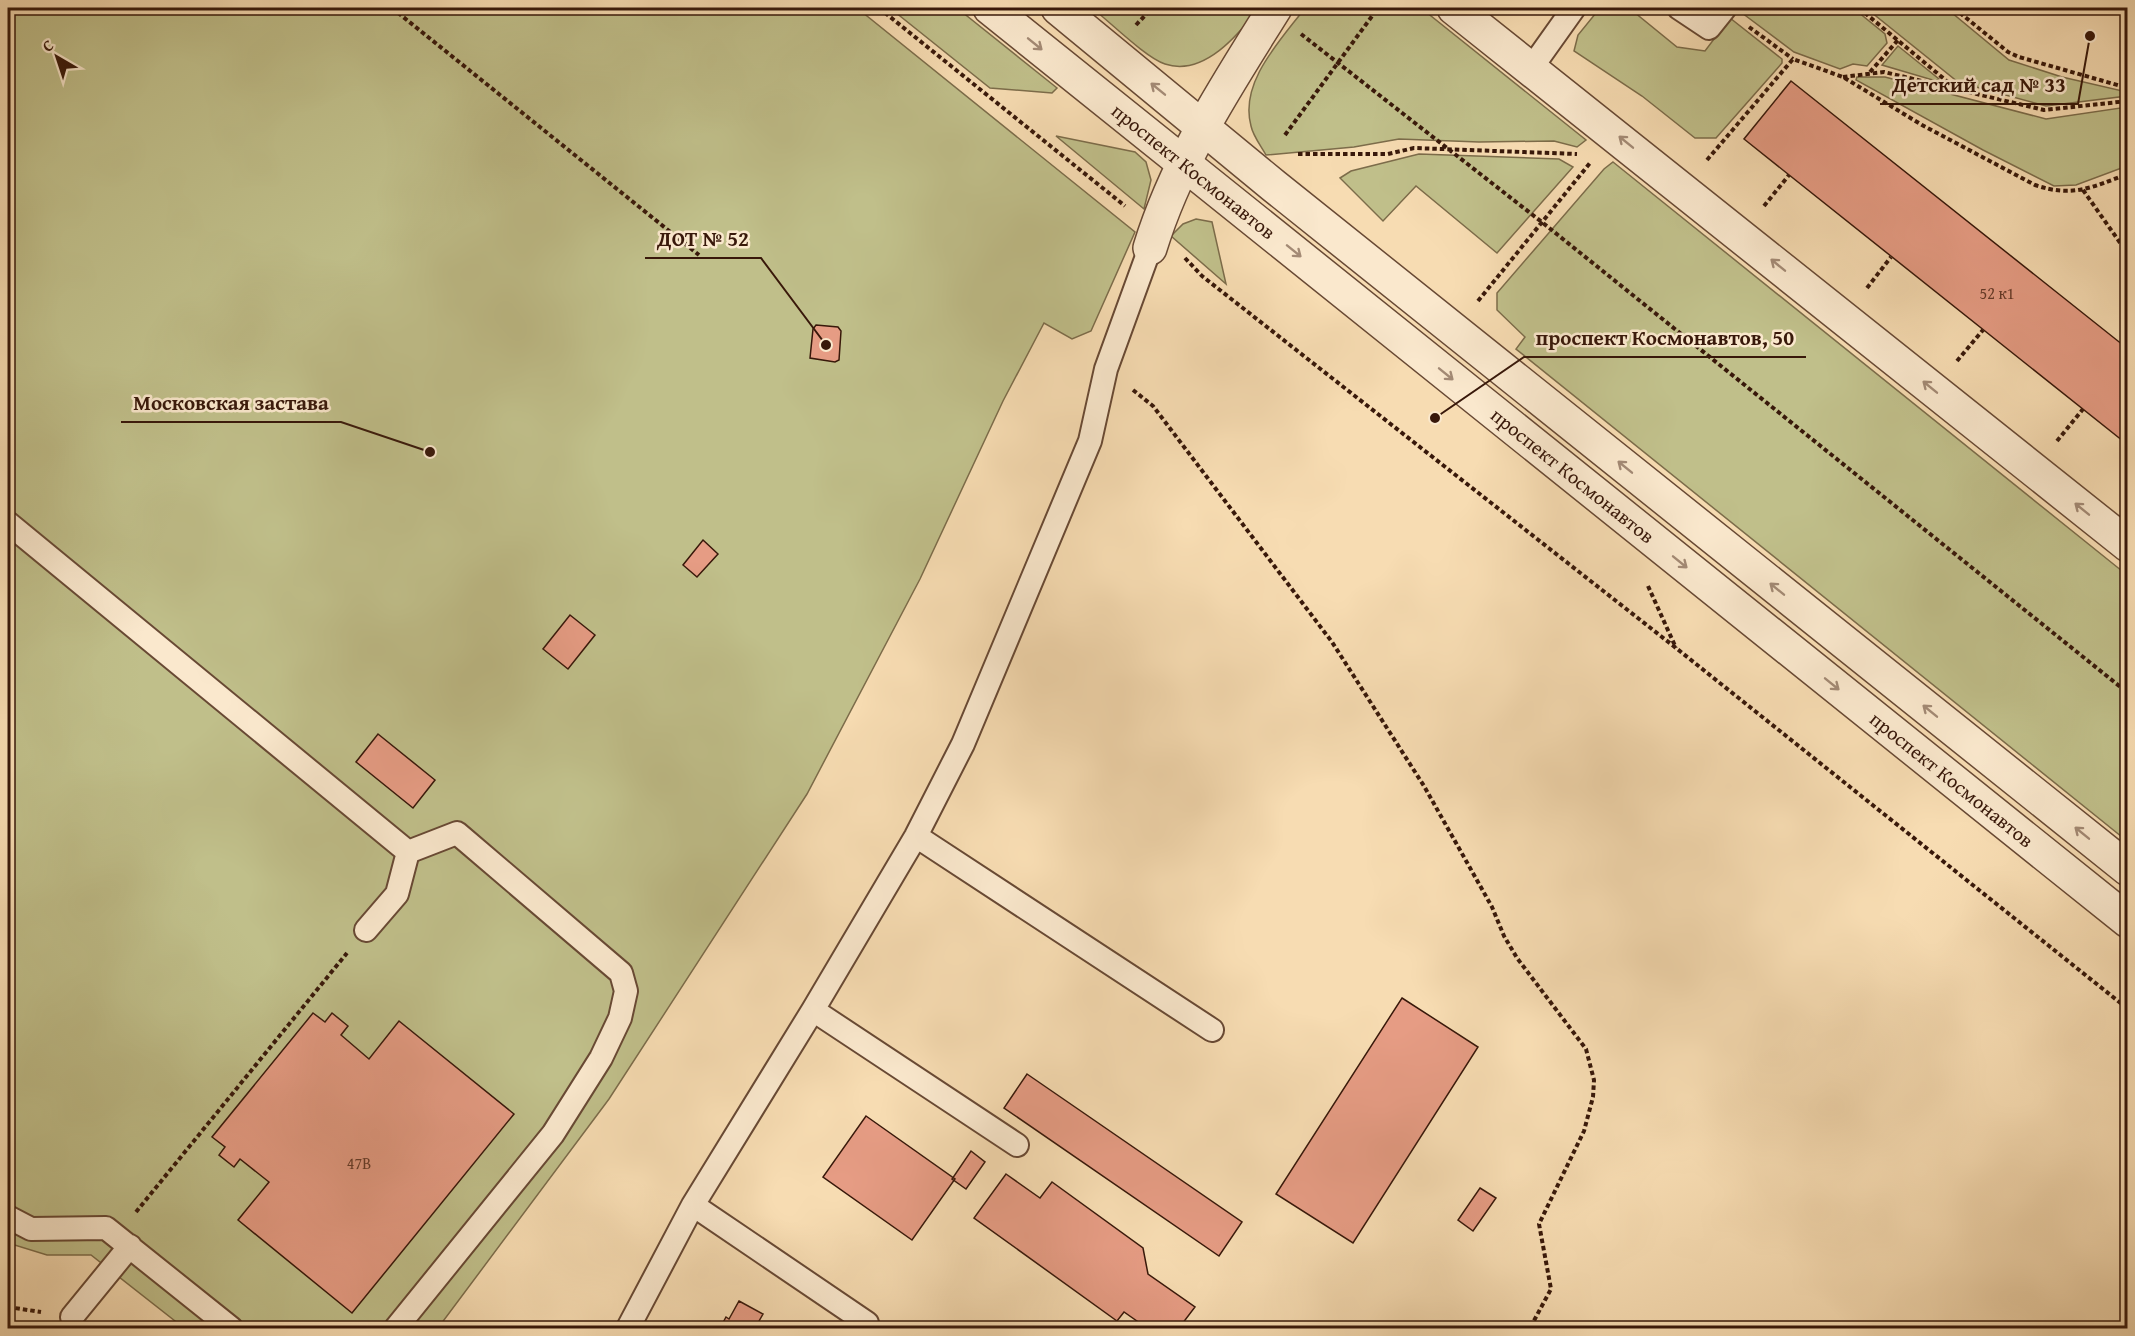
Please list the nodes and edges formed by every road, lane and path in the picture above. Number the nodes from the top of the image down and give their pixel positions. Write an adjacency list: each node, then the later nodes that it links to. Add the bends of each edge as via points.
1 (392, 8): 38 (path)
2 (879, 8): 36 (path)
3 (990, 8): 29 (street, проспект Космонавтов, one-way to 29)
4 (1058, 8): 23 (street, проспект Космонавтов, one-way to 4)
5 (1275, 8): 23 (street)
6 (1378, 8): 16 (path)
7 (1454, 8): 17 (street)
8 (1574, 8): 17 (lane)
9 (1679, 8): 10 (lane, via 1709,28)
10 (1725, 8): 15 (path)
11 (1859, 8): 14 (path)
12 (1954, 8): 21 (path, via 2008,52)
13 (1298, 32): 16 (path)
14 (1898, 40): 18 (path); 20 (path)
15 (1793, 59): 19 (path); 28 (path)
16 (1338, 62): 24 (path); 25 (path)
17 (1532, 67): 48 (street, one-way to 17)
18 (1869, 72): 19 (path); 20 (path)
19 (1843, 77): 33 (path, via 1922,125 2036,185 2055,192)
20 (1955, 88): 22 (path, via 2044,111)
21 (2127, 88)
22 (2127, 101)
23 (1203, 125): 29 (street); 54 (street, проспект Космонавтов, one-way to 23, via 1283,194)
24 (1285, 135)
25 (1450, 152): 26 (path); 30 (path, via 1414,148 1388,154 1298,154); 35 (path)
26 (1585, 154)
27 (1596, 155): 35 (path)
28 (1707, 160)
29 (1183, 162): 36 (street); 55 (street, проспект Космонавтов, one-way to 55)
30 (1306, 162)
31 (2127, 174): 33 (path)
32 (1789, 175): 34 (path)
33 (2083, 190): 37 (path)
34 (1764, 206)
35 (1543, 223): 41 (path, via 1479,302); 51 (path)
36 (1153, 239): 44 (lane); 50 (path)
37 (2127, 254)
38 (699, 255)
39 (1891, 257): 40 (path)
40 (1866, 288)
41 (1470, 297)
42 (1983, 330): 43 (path)
43 (1957, 361)
44 (1106, 369): 52 (lane, via 1090,441 963,744); 69 (path, via 1153,406 1332,642 1424,786 1517,958 1586,1049 1594,1080 1593,1097 1584,1131 1539,1224 1551,1289)
45 (2083, 410): 46 (path)
46 (2057, 441)
47 (8, 523): 53 (lane)
48 (2127, 545)
49 (1647, 584): 50 (path)
50 (1676, 648): 57 (path)
51 (2127, 693)
52 (916, 836): 58 (lane); 59 (lane)
53 (408, 852): 56 (lane, via 397,894); 67 (lane, via 457,833 621,973 626,991 620,1018 601,1058 553,1134)
54 (2127, 869)
55 (2127, 921)
56 (366, 930): 63 (path)
57 (2127, 1009)
58 (813, 1010): 60 (lane); 61 (lane)
59 (1212, 1030)
60 (1017, 1144)
61 (693, 1205): 65 (lane); 68 (lane)
62 (8, 1217): 63 (lane, via 31,1229 106,1228)
63 (123, 1241): 64 (lane); 66 (lane)
64 (72, 1317)
65 (867, 1323)
66 (231, 1329)
67 (396, 1329)
68 (627, 1329)
69 (1530, 1329)

